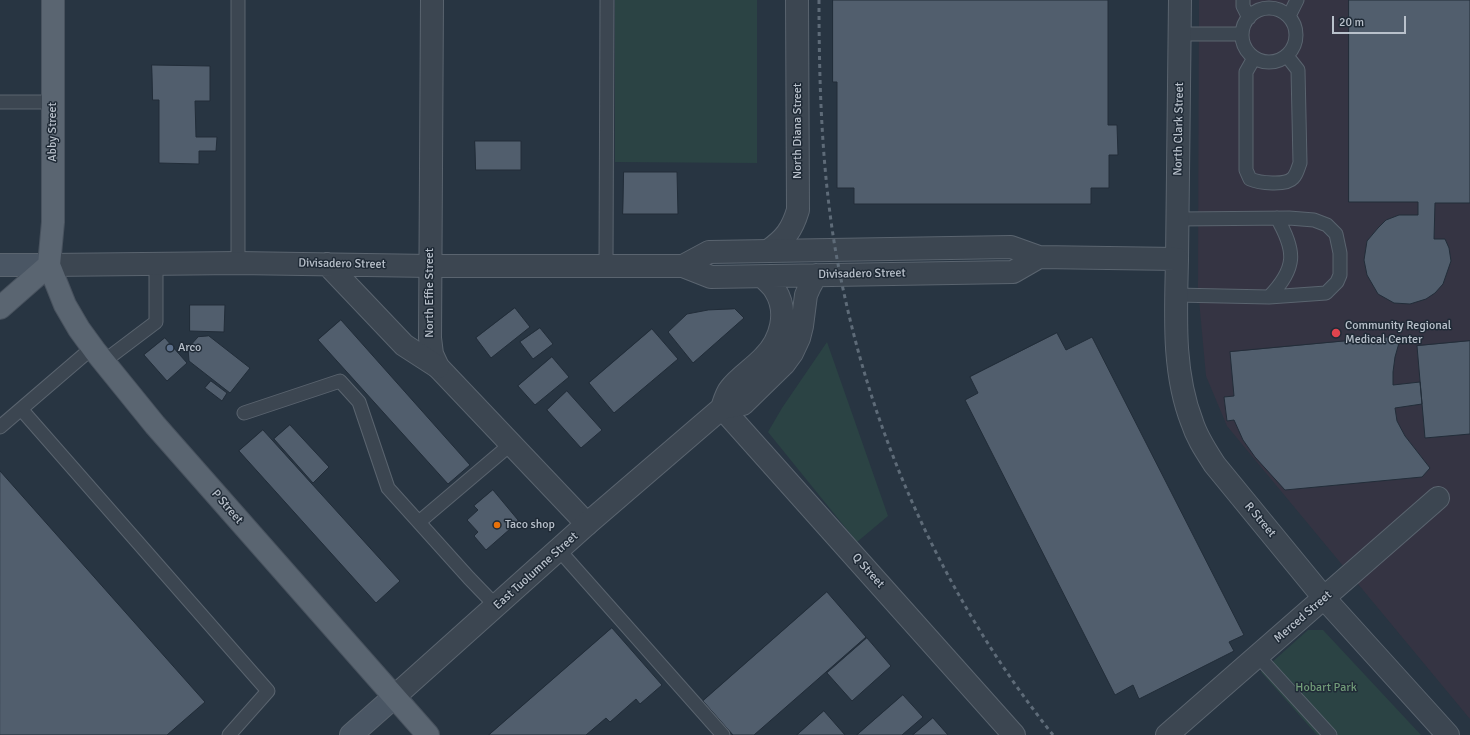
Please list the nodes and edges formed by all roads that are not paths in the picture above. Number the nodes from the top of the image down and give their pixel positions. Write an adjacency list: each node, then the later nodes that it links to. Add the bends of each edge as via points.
1 (53, 0): 16 (main road, Abby Street)
2 (238, 0): 22 (lane)
3 (432, 0): 27 (street, North Effie Street)
4 (607, 0): 28 (lane)
5 (797, 0): 19 (street, North Diana Street, via 798,210 788,234)
6 (1180, 0): 11 (street, North Clark Street)
7 (1243, 0): 10 (lane)
8 (1297, 0): 9 (lane)
9 (1289, 16): 10 (lane, via 1273,8 1255,12); 13 (lane, via 1297,32 1293,50)
10 (1249, 18): 12 (lane)
11 (1180, 34): 12 (lane); 18 (street, North Clark Street)
12 (1242, 34): 14 (lane, via 1243,43)
13 (1287, 56): 14 (lane, via 1270,63); 14 (lane, via 1298,70 1300,163 1298,172 1286,183 1256,182 1250,179 1246,170 1246,72)
14 (1254, 58)
15 (0, 102): 16 (lane)
16 (53, 102): 26 (main road, Abby Street, via 53,222)
17 (1277, 218): 18 (lane); 33 (lane, via 1287,235 1291,259 1282,284); 33 (lane, via 1314,220 1327,225 1336,234 1340,253 1340,275 1326,293)
18 (1178, 219): 21 (street, North Clark Street)
19 (768, 251): 20 (street, Divisadero Street, via 1011,247); 29 (street, Divisadero Street, via 709,252)
20 (1039, 257): 21 (street, Divisadero Street); 30 (street, Divisadero Street, via 1013,272)
21 (1177, 259): 32 (street, R Street)
22 (238, 263): 23 (street, Divisadero Street); 24 (street, Divisadero Street)
23 (156, 264): 26 (street, Divisadero Street); 35 (lane, via 156,322)
24 (327, 264): 27 (street, Divisadero Street); 36 (street, via 404,345)
25 (0, 265): 26 (main road, Divisadero Street)
26 (49, 265): 34 (main road); 35 (main road, P Street, via 65,305)
27 (430, 266): 28 (street, Divisadero Street); 36 (street, North Effie Street, via 430,338 432,354)
28 (606, 266): 29 (street, Divisadero Street)
29 (683, 266): 31 (street, Divisadero Street, via 711,277)
30 (816, 275): 31 (street, Divisadero Street); 37 (street, East Tuolumne Street, via 806,295 802,326 792,353 743,404)
31 (763, 277): 37 (street, East Tuolumne Street, via 780,298 781,327 765,357 730,389)
32 (1176, 295): 33 (lane); 46 (street, R Street, via 1177,350 1183,391 1191,422 1201,444 1215,465)
33 (1269, 297)
34 (0, 308)
35 (97, 355): 38 (lane); 49 (main road, P Street, via 155,425)
36 (438, 368): 41 (street, North Effie Street)
37 (722, 408): 44 (street, East Tuolumne Street); 54 (street, Q Street)
38 (21, 409): 40 (lane); 50 (lane, via 268,691)
39 (244, 413): 43 (lane, via 340,381 359,402 388,488)
40 (0, 427)
41 (511, 444): 43 (lane); 44 (street, North Effie Street)
42 (1438, 498): 46 (street, Merced Street)
43 (419, 522): 47 (lane)
44 (587, 524): 45 (street, East Tuolumne Street)
45 (559, 550): 47 (street, East Tuolumne Street); 53 (lane)
46 (1324, 598): 48 (street, Merced Street); 57 (street, R Street)
47 (496, 606): 49 (street, East Tuolumne Street)
48 (1258, 656): 55 (street, Merced Street); 56 (lane)
49 (394, 697): 51 (main road, East Tuolumne Street); 52 (main road, P Street)
50 (229, 735)
51 (351, 735)
52 (428, 735)
53 (723, 735)
54 (1014, 735)
55 (1167, 735)
56 (1330, 735)
57 (1448, 735)

